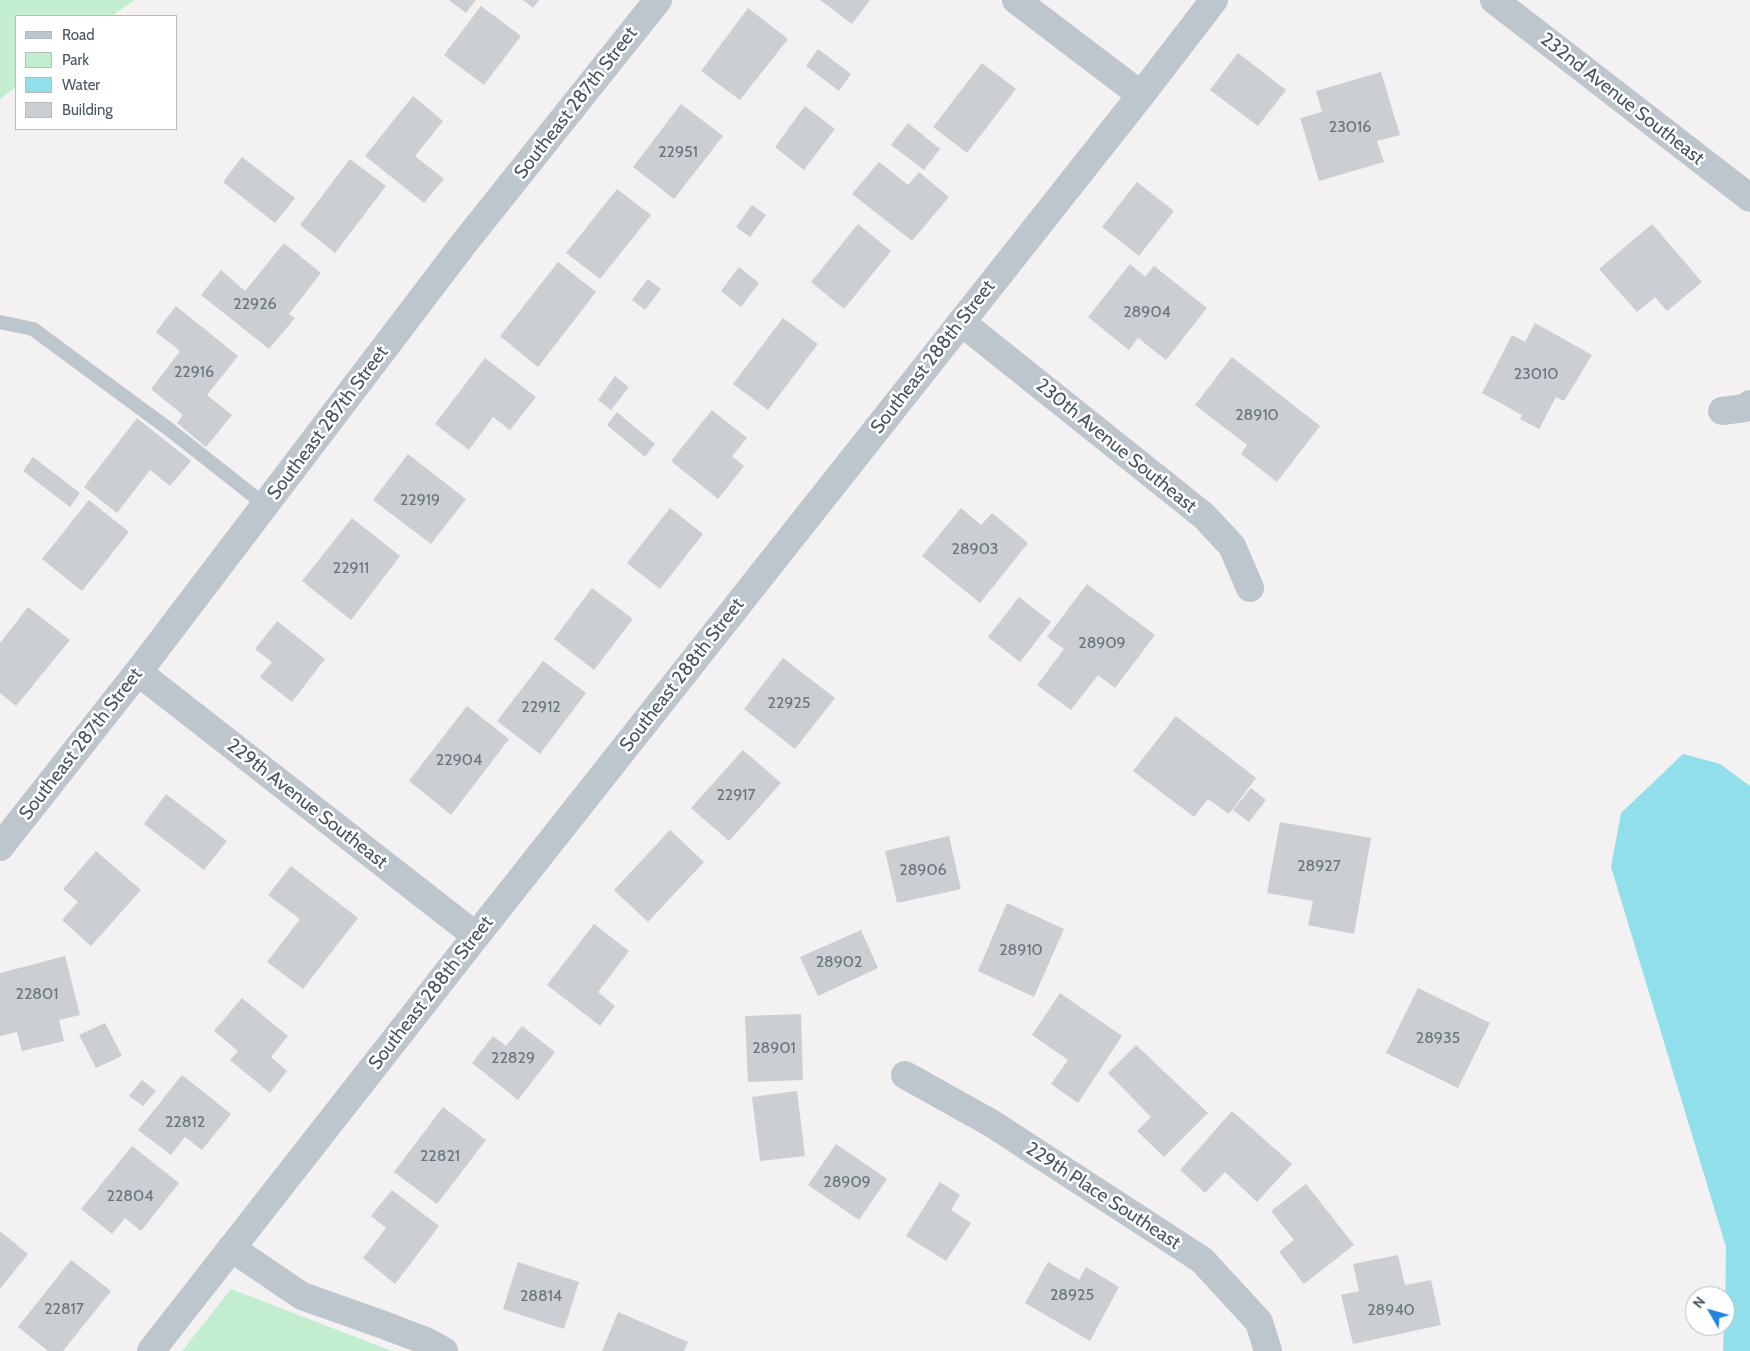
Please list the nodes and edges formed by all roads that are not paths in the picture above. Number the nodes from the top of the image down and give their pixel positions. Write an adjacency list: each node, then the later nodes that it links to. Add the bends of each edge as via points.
1 (658, 0): 11 (street, Southeast 287th Street, via 466,242)
2 (1016, 0): 5 (street)
3 (1214, 0): 5 (street, Southeast 288th Street)
4 (1494, 0): 6 (street, 232nd Avenue Southeast)
5 (1141, 95): 8 (street, Southeast 288th Street)
6 (1750, 198)
7 (0, 322): 11 (lane, via 33,328)
8 (961, 322): 12 (street, 230th Avenue Southeast, via 1204,516 1232,546); 15 (street, Southeast 288th Street)
9 (1750, 404): 10 (street, via 1745,408)
10 (1722, 411)
11 (265, 505): 13 (street, Southeast 287th Street)
12 (1250, 588)
13 (138, 672): 14 (street, Southeast 287th Street); 15 (street, 229th Avenue Southeast)
14 (0, 847)
15 (476, 936): 17 (street, Southeast 288th Street)
16 (905, 1075): 20 (street, 229th Place Southeast, via 991,1123 1202,1260 1259,1322)
17 (231, 1248): 18 (street, Southeast 288th Street); 19 (street, via 302,1296 408,1334)
18 (151, 1351)
19 (444, 1351)
20 (1268, 1351)

